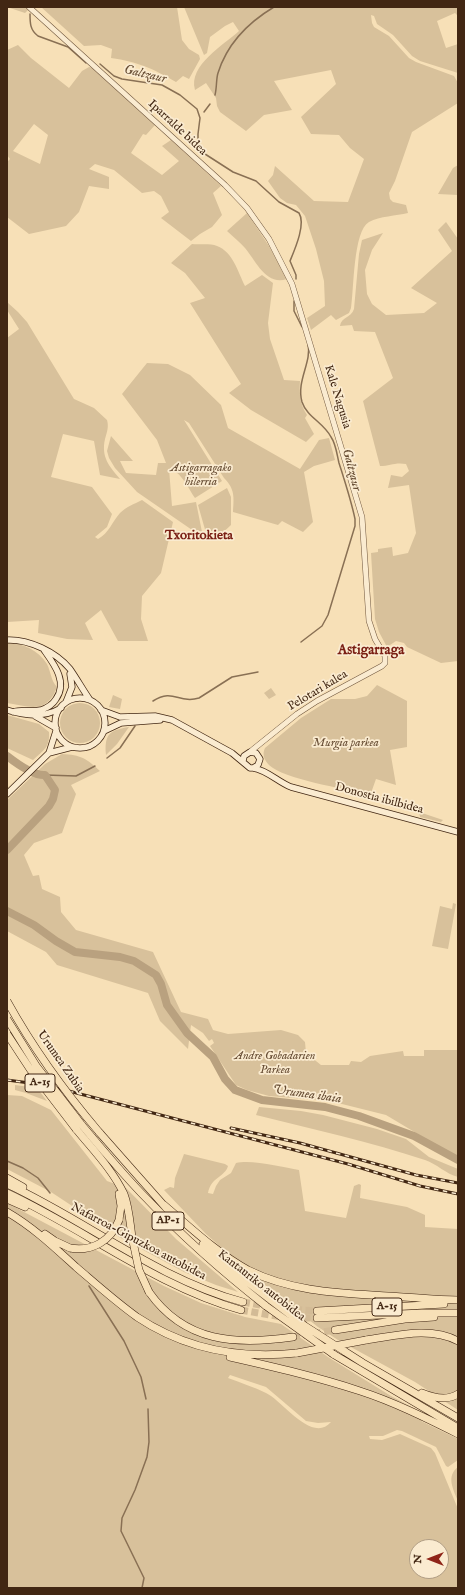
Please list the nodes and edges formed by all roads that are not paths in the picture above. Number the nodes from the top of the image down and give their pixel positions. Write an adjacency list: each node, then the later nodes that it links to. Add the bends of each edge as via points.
1 (30, 7): 2 (street, Iparralde bidea, via 239,199 269,239)
2 (291, 280): 5 (street, Kale Nagusia, via 359,507 364,529 369,621)
3 (7, 640): 4 (main road, via 22,641)
4 (43, 649): 6 (main road); 10 (main road, via 60,678 58,696 53,703 43,709)
5 (385, 660): 15 (street, Pelotari kalea, via 382,666 316,701)
6 (65, 664): 7 (main road); 8 (main road, via 72,684 70,696)
7 (91, 700): 8 (main road, via 78,698); 9 (main road)
8 (63, 705): 11 (main road, via 48,714); 13 (main road, via 56,717)
9 (101, 710): 12 (main road, via 120,717 156,716); 14 (main road, via 105,718)
10 (10, 711): 11 (main road)
11 (33, 715): 13 (main road, via 45,720)
12 (178, 723): 14 (main road, via 163,720 127,722); 19 (main road)
13 (56, 730): 16 (main road, via 61,739); 18 (main road)
14 (104, 731): 16 (main road, via 101,738 92,746)
15 (262, 742): 17 (street, Pelotari kalea); 20 (street, via 259,747)
16 (72, 747): 18 (main road)
17 (249, 752): 19 (main road); 20 (main road, via 256,752); 21 (main road)
18 (49, 753): 24 (main road)
19 (232, 753): 21 (main road)
20 (259, 758): 22 (main road, via 258,765); 23 (main road, Donostia ibilbidea, via 266,768)
21 (243, 761): 22 (main road, via 248,767)
22 (253, 768): 23 (main road, Donostia ibilbidea)
23 (295, 788): 25 (main road, Donostia ibilbidea)
24 (7, 794)
25 (458, 832)
26 (7, 1001): 36 (highway, Urumea Zubia / AP-1, bridge, via 55,1076 99,1132)
27 (7, 1019): 29 (highway, Urumea Zubia / AP-1, bridge)
28 (7, 1034): 29 (highway, A-15, bridge, via 34,1075)
29 (78, 1127): 30 (highway); 42 (highway, Kantauriko autobidea / AP-1, via 212,1262)
30 (86, 1142): 39 (highway, bridge, via 116,1187 121,1206 119,1220 112,1234 101,1244 86,1249 70,1248); 47 (highway, bridge, via 106,1164 124,1196 140,1270 156,1302 172,1317 196,1332 211,1336 260,1341)
31 (7, 1178): 35 (highway)
32 (7, 1184): 35 (highway)
33 (7, 1193): 38 (highway)
34 (7, 1199): 38 (highway)
35 (46, 1204): 41 (highway, Nafarroa-Gipuzkoa autobidea, via 170,1274 207,1291)
36 (164, 1205): 40 (highway, via 222,1254 249,1270 276,1281 324,1292); 42 (highway, Kantauriko autobidea / AP-1)
37 (7, 1212): 39 (highway)
38 (51, 1216): 44 (highway, Nafarroa-Gipuzkoa autobidea, via 181,1288)
39 (32, 1228): 49 (highway, via 136,1316 166,1334)
40 (458, 1300)
41 (243, 1302)
42 (269, 1304): 50 (highway, Kantauriko autobidea / AP-1, bridge); 53 (highway, Kantauriko autobidea / AP-1, bridge, via 333,1354)
43 (458, 1304): 45 (highway, A-15, via 421,1304 317,1315)
44 (241, 1310)
45 (458, 1315): 46 (highway, via 405,1319)
46 (335, 1330)
47 (293, 1337)
48 (458, 1341): 49 (highway, bridge, via 446,1335 430,1333 366,1340 297,1353 258,1355)
49 (208, 1348): 54 (highway, via 214,1353 313,1376 362,1392 412,1411)
50 (387, 1377): 51 (highway, via 431,1397 454,1397); 52 (highway, Kantauriko autobidea / AP-1)
51 (458, 1394)
52 (458, 1418)
53 (458, 1428)
54 (458, 1434)

